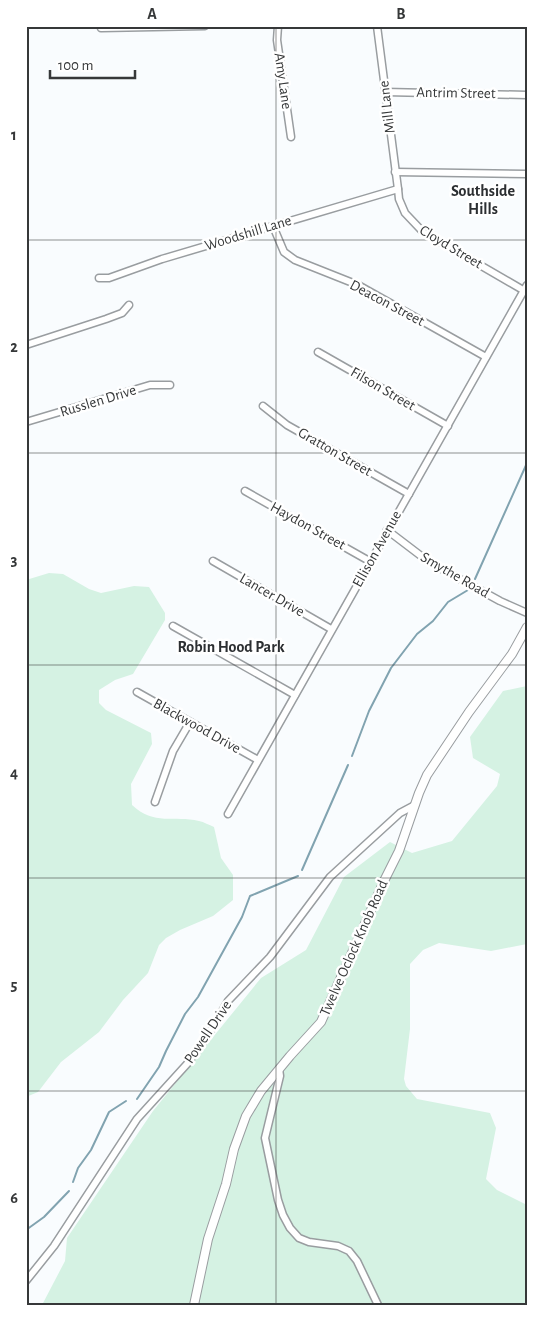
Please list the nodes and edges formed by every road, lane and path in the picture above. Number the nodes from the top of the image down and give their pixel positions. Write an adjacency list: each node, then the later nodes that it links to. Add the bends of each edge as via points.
1 (205, 26): 4 (street)
2 (278, 26): 7 (street, Amy Lane, via 277,40)
3 (377, 26): 5 (street, Mill Lane)
4 (101, 28)
5 (385, 92): 6 (street, Antrim Street); 8 (street, Mill Lane)
6 (527, 95)
7 (291, 137)
8 (395, 172): 9 (street); 10 (street, Mill Lane)
9 (527, 174)
10 (398, 188): 11 (street, Woodshill Lane); 13 (street, Cloyd Street, via 405,213 423,232)
11 (274, 226): 12 (street, Woodshill Lane, via 109,278); 17 (street, Deacon Street, via 284,252 294,260 358,285)
12 (99, 278)
13 (525, 287): 17 (street, Ellison Avenue)
14 (129, 305): 15 (street, via 122,313 106,320)
15 (26, 345)
16 (318, 352): 21 (street, Filson Street)
17 (486, 357): 21 (street, Ellison Avenue)
18 (170, 385): 20 (street, Russlen Drive, via 150,385)
19 (263, 406): 23 (street, Gratton Street, via 287,425)
20 (26, 422)
21 (448, 426): 23 (street, Ellison Avenue)
22 (245, 491): 26 (street, Haydon Street)
23 (409, 494): 24 (street, Ellison Avenue)
24 (388, 530): 26 (street, Ellison Avenue); 27 (street, Smythe Road, via 428,562)
25 (213, 561): 30 (street, Lancer Drive)
26 (371, 562): 30 (street, Ellison Avenue)
27 (527, 613)
28 (173, 626): 32 (street)
29 (527, 627): 36 (street, Twelve Oclock Knob Road, via 512,654 427,775)
30 (332, 629): 32 (street, Ellison Avenue)
31 (137, 692): 33 (street, Blackwood Drive)
32 (295, 695): 34 (street, Ellison Avenue)
33 (190, 722): 34 (street, Blackwood Drive); 35 (street, via 173,750)
34 (258, 760): 37 (street, Ellison Avenue)
35 (155, 802)
36 (415, 805): 38 (street, Twelve Oclock Knob Road, via 399,851 321,1022); 39 (street, Powell Drive, via 400,812 330,877 270,957 228,1001 187,1064 138,1119 54,1246)
37 (228, 814)
38 (279, 1069): 40 (street, Twelve Oclock Knob Road, via 241,1126 208,1239); 41 (street, via 265,1138 283,1215 293,1233 304,1241 349,1251)
39 (26, 1281)
40 (194, 1305)
41 (378, 1305)

